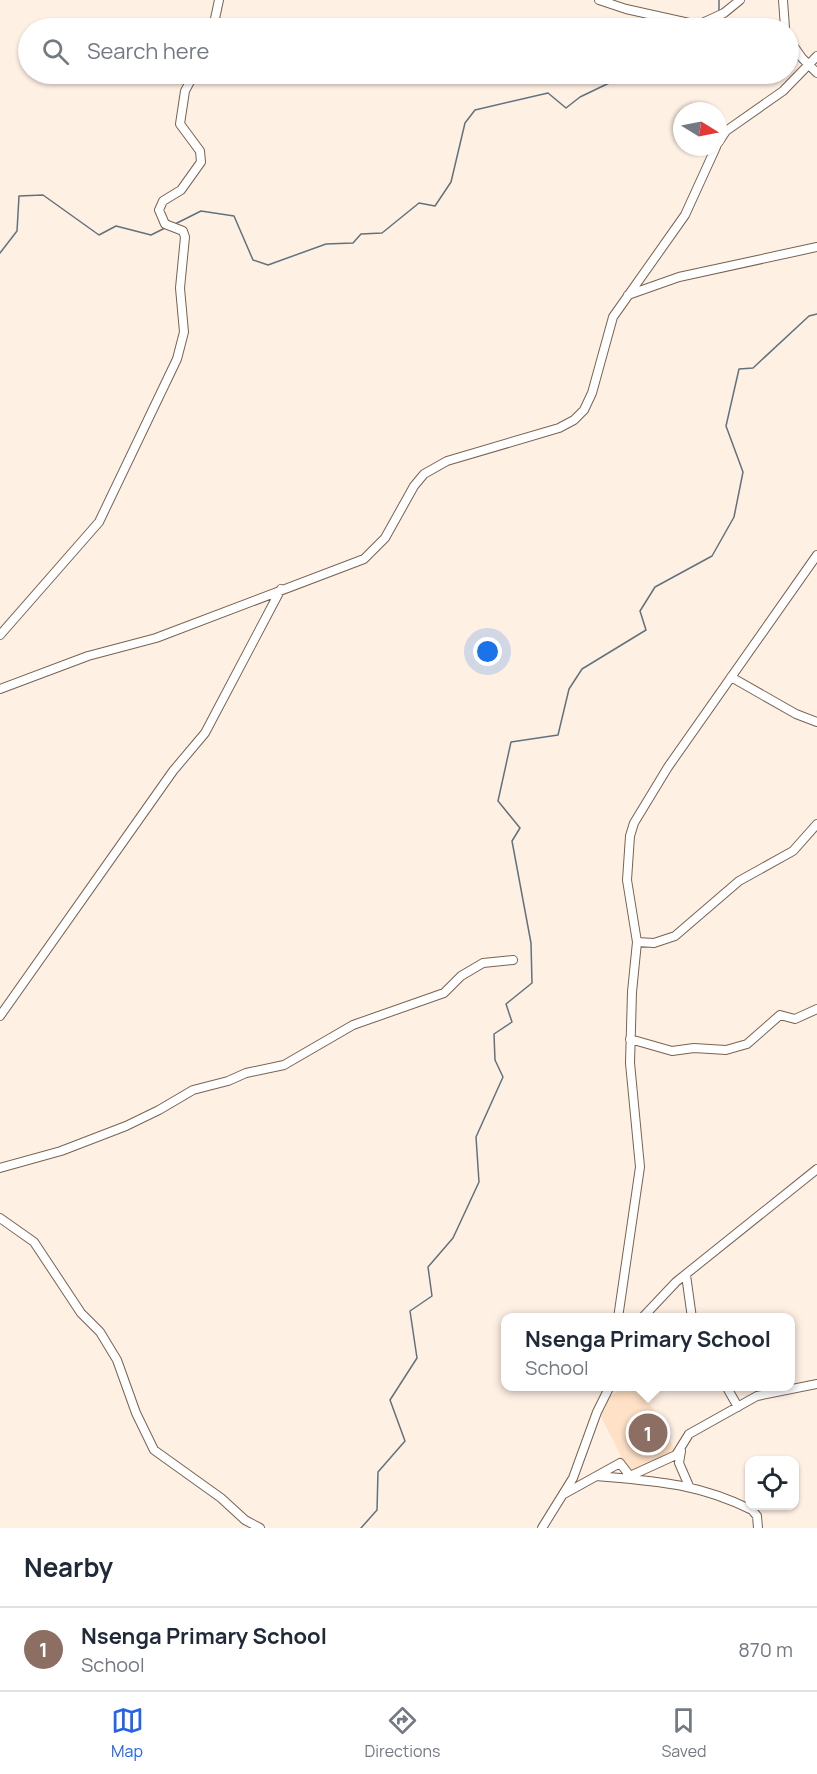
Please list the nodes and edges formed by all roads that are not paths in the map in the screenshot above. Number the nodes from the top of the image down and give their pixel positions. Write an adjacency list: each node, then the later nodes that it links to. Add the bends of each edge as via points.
1 (219, 0): 6 (street)
2 (599, 0): 7 (street)
3 (740, 0): 5 (street)
4 (783, 0): 9 (street)
5 (731, 3): 8 (street)
6 (215, 18)
7 (675, 18)
8 (714, 18)
9 (784, 18)
10 (799, 53): 12 (street)
11 (817, 56): 12 (street)
12 (807, 65): 13 (street); 14 (street)
13 (817, 73)
14 (799, 74)
15 (188, 84): 23 (street, via 180,124 200,151 201,162 186,184 163,201 159,210 165,224 183,231 185,237 180,288 184,332 177,359 99,522)
16 (789, 84): 17 (street)
17 (727, 130)
18 (712, 156): 20 (street, via 685,215)
19 (817, 247): 20 (street, via 679,277)
20 (628, 295): 22 (street, via 613,317 592,393 574,420 543,434 447,461 432,469 414,486 392,528 371,555)
21 (817, 555): 24 (street)
22 (281, 589): 25 (street, via 156,638 94,654); 31 (street, via 201,738 173,771)
23 (0, 635)
24 (731, 677): 26 (street); 28 (street, via 669,767 633,828 627,873)
25 (0, 689)
26 (817, 722)
27 (817, 824): 28 (street, via 794,851 739,880 675,936)
28 (637, 942): 32 (street)
29 (513, 960): 33 (street, via 483,963 461,976 444,993 347,1027 284,1065 199,1087 126,1126)
30 (817, 1009): 32 (street, via 795,1019 780,1015 752,1040 736,1048 672,1051)
31 (0, 1016)
32 (630, 1039): 37 (street, via 640,1176)
33 (0, 1168)
34 (817, 1169): 36 (street)
35 (0, 1218): 50 (street, via 34,1242 81,1313 100,1332 117,1360 154,1450)
36 (686, 1275): 38 (street); 39 (street)
37 (618, 1313)
38 (646, 1313)
39 (691, 1313)
40 (817, 1384): 41 (street)
41 (795, 1388)
42 (608, 1391): 49 (street)
43 (729, 1391): 45 (street)
44 (777, 1391): 45 (street)
45 (738, 1407): 46 (street, via 690,1434)
46 (681, 1451): 47 (street, via 630,1476 620,1463); 48 (street, via 679,1463)
47 (597, 1476): 48 (street); 49 (street)
48 (689, 1485): 52 (street, via 752,1510)
49 (564, 1494): 51 (street)
50 (260, 1528)
51 (542, 1528)
52 (758, 1528)

